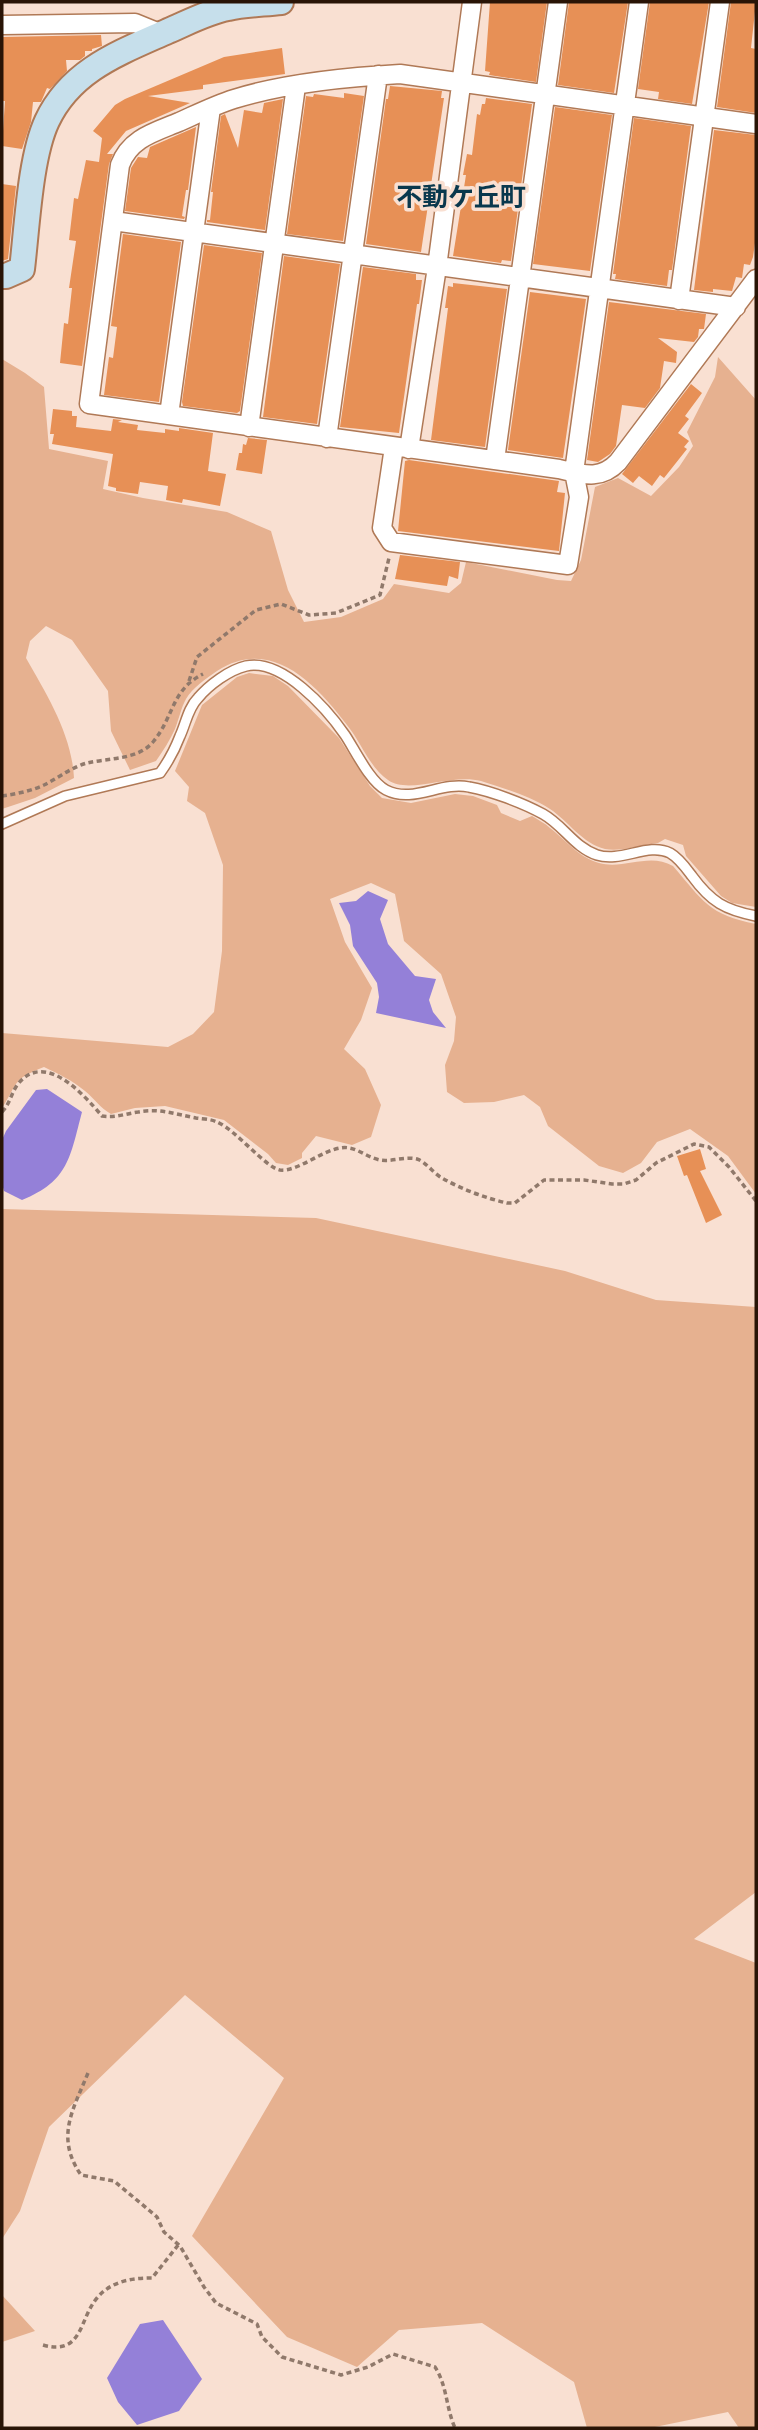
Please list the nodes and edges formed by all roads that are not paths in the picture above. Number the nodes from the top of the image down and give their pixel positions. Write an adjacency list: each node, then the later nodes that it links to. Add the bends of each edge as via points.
1 (281, 2): 7 (street, via 227,8)
2 (471, 2): 9 (street)
3 (558, 2): 11 (street)
4 (639, 2): 12 (street)
5 (720, 2): 14 (street)
6 (2, 25): 7 (street, via 135,23)
7 (162, 34): 21 (street, via 92,67 60,99 46,123 37,156 22,269)
8 (378, 75): 9 (street); 10 (street); 19 (street)
9 (461, 82): 11 (street); 20 (street)
10 (296, 86): 13 (street); 18 (street)
11 (545, 94): 12 (street); 22 (street)
12 (625, 105): 14 (street); 24 (street)
13 (211, 108): 16 (street, via 132,144 120,165); 17 (street)
14 (704, 116): 15 (street); 25 (street)
15 (756, 124)
16 (113, 221): 17 (street); 27 (street, via 89,404)
17 (195, 233): 18 (street); 27 (street)
18 (274, 244): 19 (street); 28 (street)
19 (353, 255): 20 (street); 29 (street)
20 (437, 267): 22 (street); 30 (street)
21 (2, 276)
22 (520, 278): 24 (street); 31 (street)
23 (756, 279): 26 (street)
24 (600, 289): 25 (street); 32 (street)
25 (679, 300): 26 (street)
26 (736, 307): 32 (street, via 611,470 590,476)
27 (169, 415): 28 (street)
28 (249, 427): 29 (street)
29 (327, 438): 30 (street)
30 (402, 448): 31 (street); 32 (street, via 382,528 391,542 568,565 579,497)
31 (495, 460): 32 (street)
32 (574, 472)
33 (2, 824): 34 (lane, via 65,796 160,773 196,699 229,674 245,666 261,666 296,683 331,717 373,779 387,791 410,795 470,787 544,814 601,857 668,852 718,905)
34 (756, 916)

